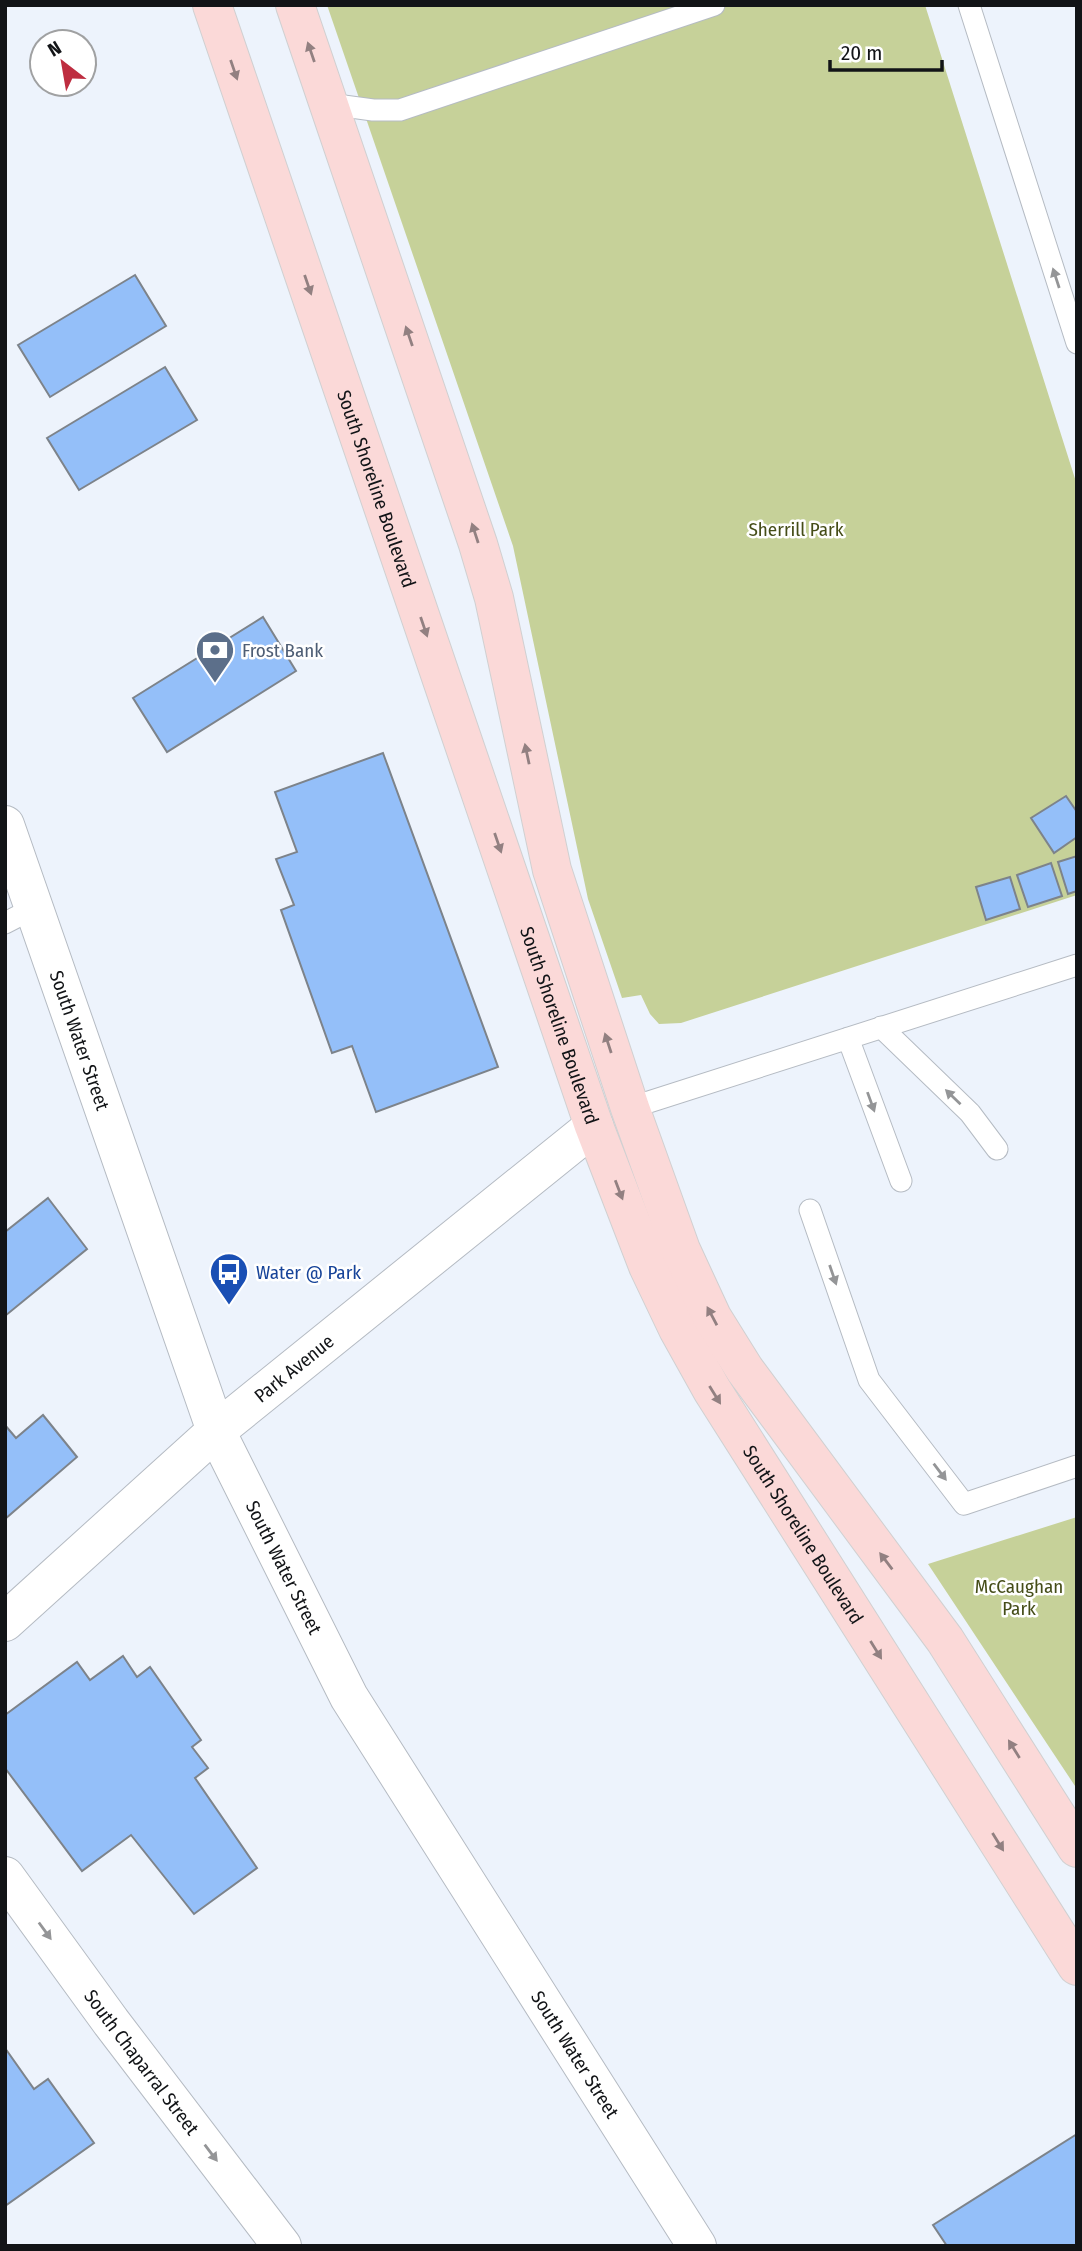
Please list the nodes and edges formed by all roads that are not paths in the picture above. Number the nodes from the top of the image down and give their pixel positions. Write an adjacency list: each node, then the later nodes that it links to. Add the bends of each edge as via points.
1 (212, 5): 13 (main road, South Shoreline Boulevard, one-way to 13)
2 (295, 5): 5 (main road, South Shoreline Boulevard, one-way to 2)
3 (714, 5): 5 (lane, via 400,110)
4 (969, 5): 6 (lane, one-way to 4)
5 (329, 104): 12 (main road, South Shoreline Boulevard, one-way to 5, via 552,870 494,598 478,544)
6 (1077, 343)
7 (5, 825): 8 (street, South Water Street)
8 (20, 915): 17 (street, South Water Street)
9 (1077, 965): 10 (lane)
10 (881, 1027): 11 (lane); 14 (lane, one-way to 10, via 970,1113)
11 (848, 1038): 12 (lane); 15 (lane, one-way to 15)
12 (630, 1108): 13 (street, Park Avenue); 20 (main road, South Shoreline Boulevard, one-way to 12, via 945,1640 745,1370 712,1317 681,1250)
13 (594, 1126): 17 (street, Park Avenue); 22 (main road, South Shoreline Boulevard, one-way to 22, via 648,1266 712,1390)
14 (997, 1149)
15 (901, 1181)
16 (810, 1210): 18 (lane, one-way to 18, via 869,1380 964,1504)
17 (216, 1431): 19 (street, Park Avenue); 24 (street, South Water Street, via 349,1697)
18 (1077, 1466)
19 (5, 1622)
20 (1077, 1848)
21 (5, 1876): 23 (street, South Chaparral Street, one-way to 23)
22 (1077, 1966)
23 (282, 2246)
24 (697, 2246)

